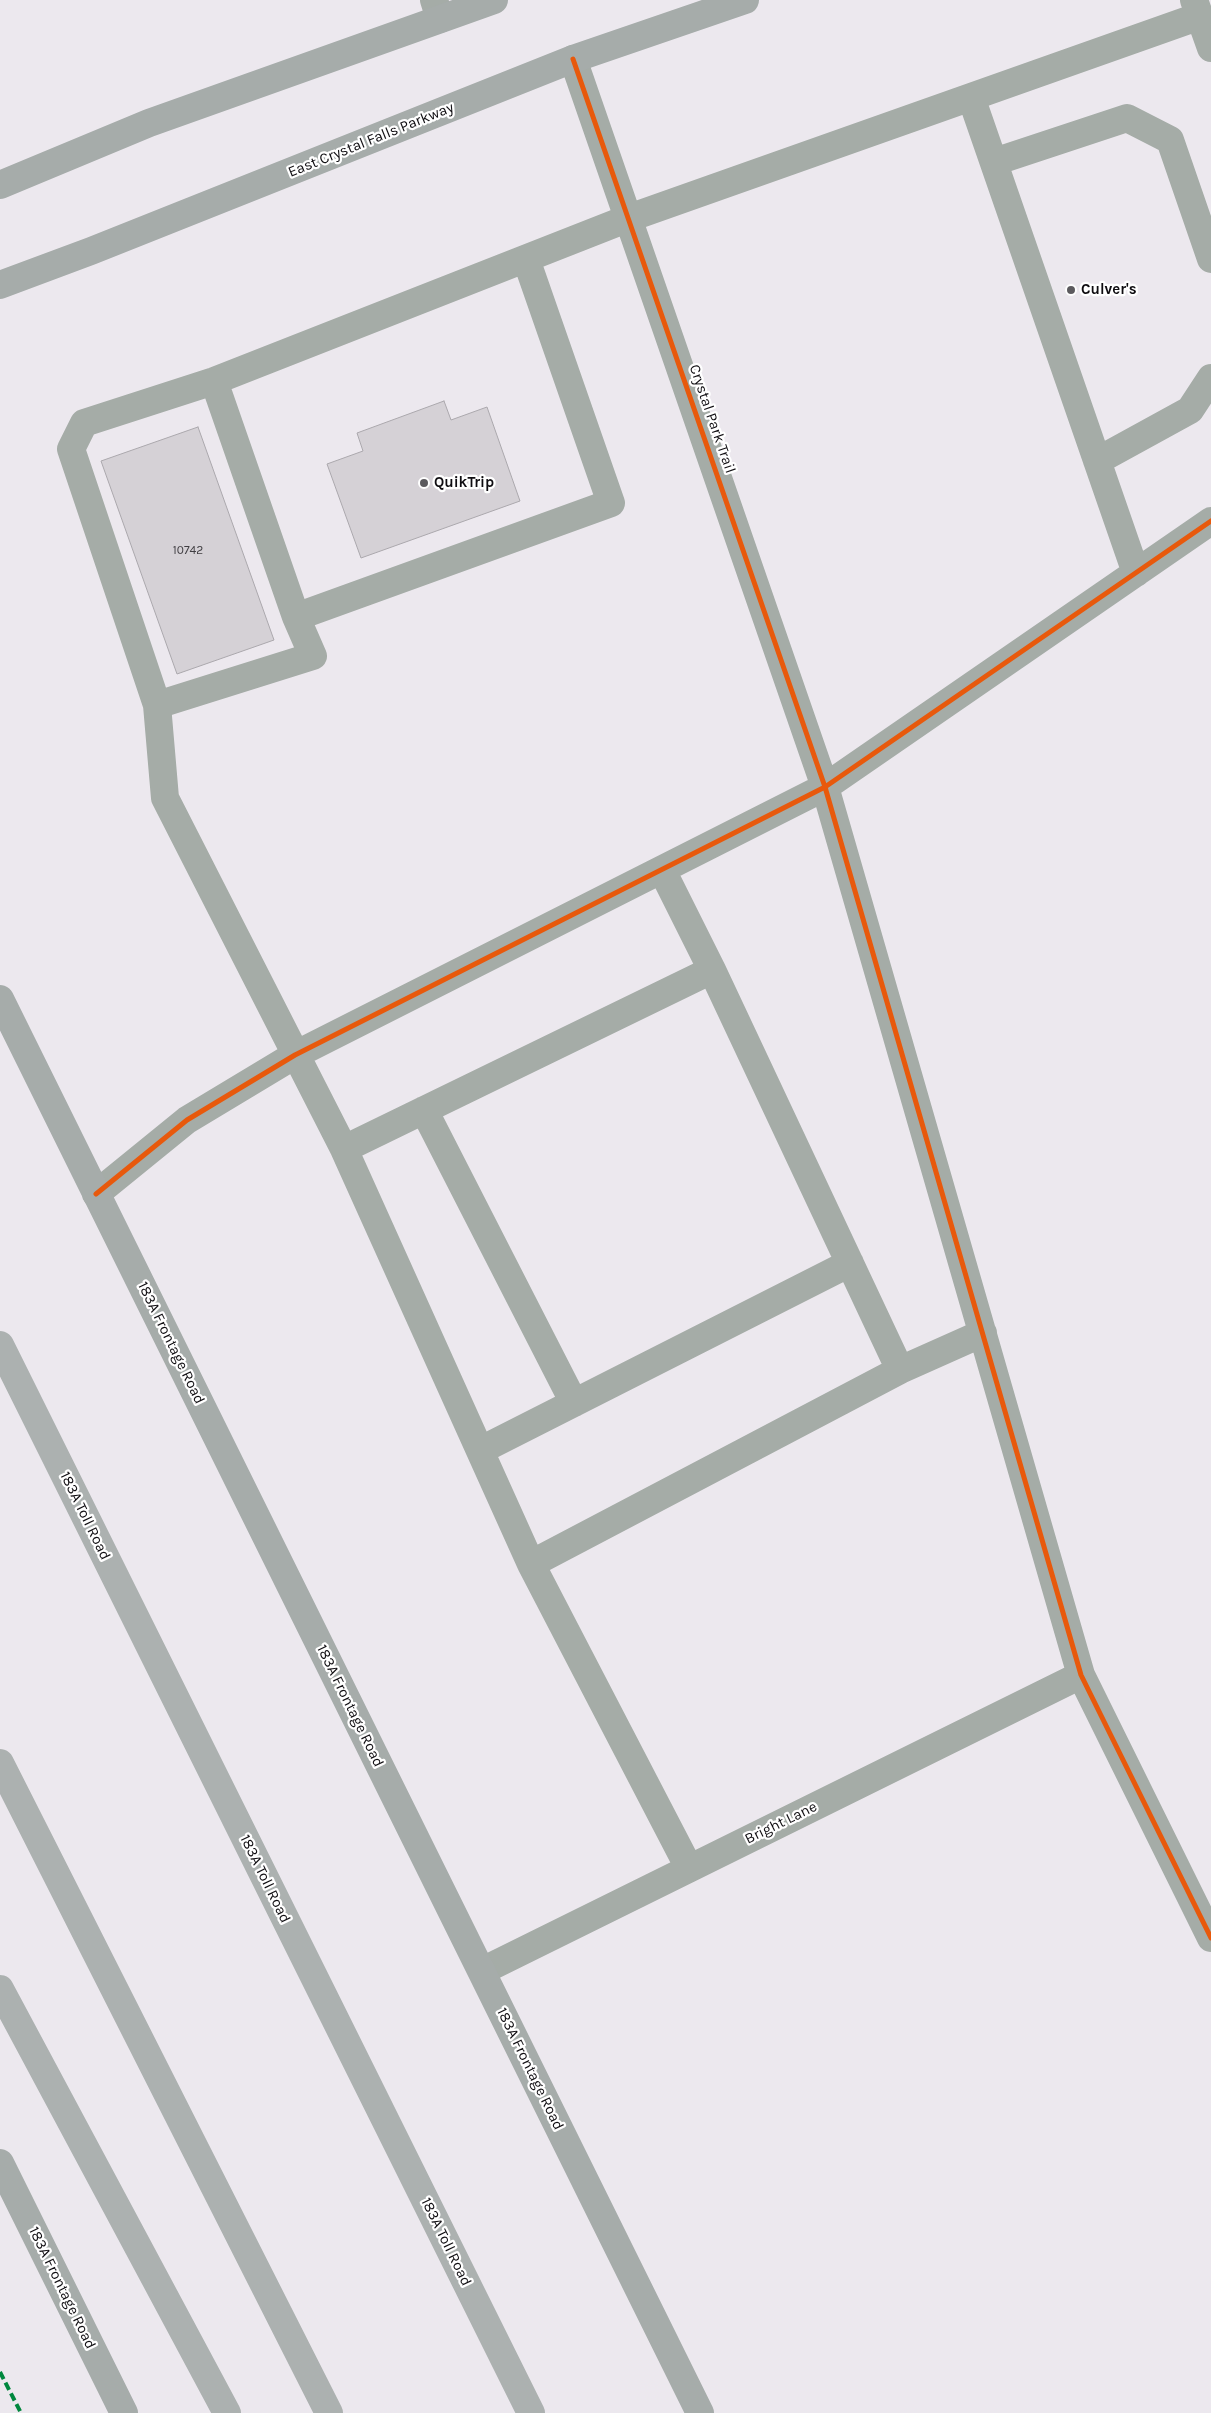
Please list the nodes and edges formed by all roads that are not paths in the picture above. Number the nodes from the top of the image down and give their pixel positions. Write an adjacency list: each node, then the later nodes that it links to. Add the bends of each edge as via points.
1 (494, 0): 4 (main road)
2 (744, 0): 6 (main road, East Crystal Falls Parkway)
3 (1197, 8): 5 (street); 7 (street)
4 (437, 10): 9 (main road)
5 (1211, 48)
6 (573, 59): 10 (street, Crystal Park Trail); 13 (main road, East Crystal Falls Parkway)
7 (971, 97): 8 (street); 10 (street)
8 (994, 162): 12 (street, via 1127,118 1170,140); 16 (street)
9 (0, 185)
10 (629, 218): 11 (street); 21 (street, Crystal Park Trail)
11 (526, 258): 15 (street); 19 (street, via 611,503)
12 (1211, 259)
13 (0, 285)
14 (1211, 378): 16 (street, via 1190,410)
15 (214, 381): 19 (street); 20 (street, via 84,423 71,449)
16 (1097, 461): 18 (street)
17 (1211, 521): 18 (street)
18 (1136, 573): 21 (street)
19 (296, 617): 20 (street, via 312,656)
20 (157, 705): 25 (street, via 165,798)
21 (825, 787): 22 (street); 30 (street, Crystal Park Trail)
22 (662, 870): 23 (street); 25 (street)
23 (712, 970): 26 (street); 29 (street)
24 (0, 999): 28 (main road, 183A Frontage Road)
25 (295, 1055): 27 (street); 28 (street, via 187,1120)
26 (424, 1110): 27 (street); 33 (street)
27 (344, 1149): 34 (street)
28 (96, 1194): 40 (main road, 183A Frontage Road)
29 (850, 1264): 32 (street); 33 (street)
30 (983, 1333): 32 (street); 36 (street, Crystal Park Trail)
31 (0, 1345): 46 (highway, 183A Toll Road)
32 (900, 1370): 35 (street)
33 (574, 1403): 34 (street)
34 (481, 1450): 35 (street)
35 (531, 1564): 38 (street)
36 (1081, 1674): 38 (street, Bright Lane); 39 (street, Crystal Park Trail)
37 (0, 1763): 45 (highway)
38 (689, 1868): 40 (street, Bright Lane)
39 (1211, 1938)
40 (482, 1971): 47 (main road, 183A Frontage Road)
41 (0, 1989): 44 (highway)
42 (0, 2163): 43 (main road, 183A Frontage Road)
43 (124, 2413)
44 (227, 2413)
45 (329, 2413)
46 (531, 2413)
47 (700, 2413)

